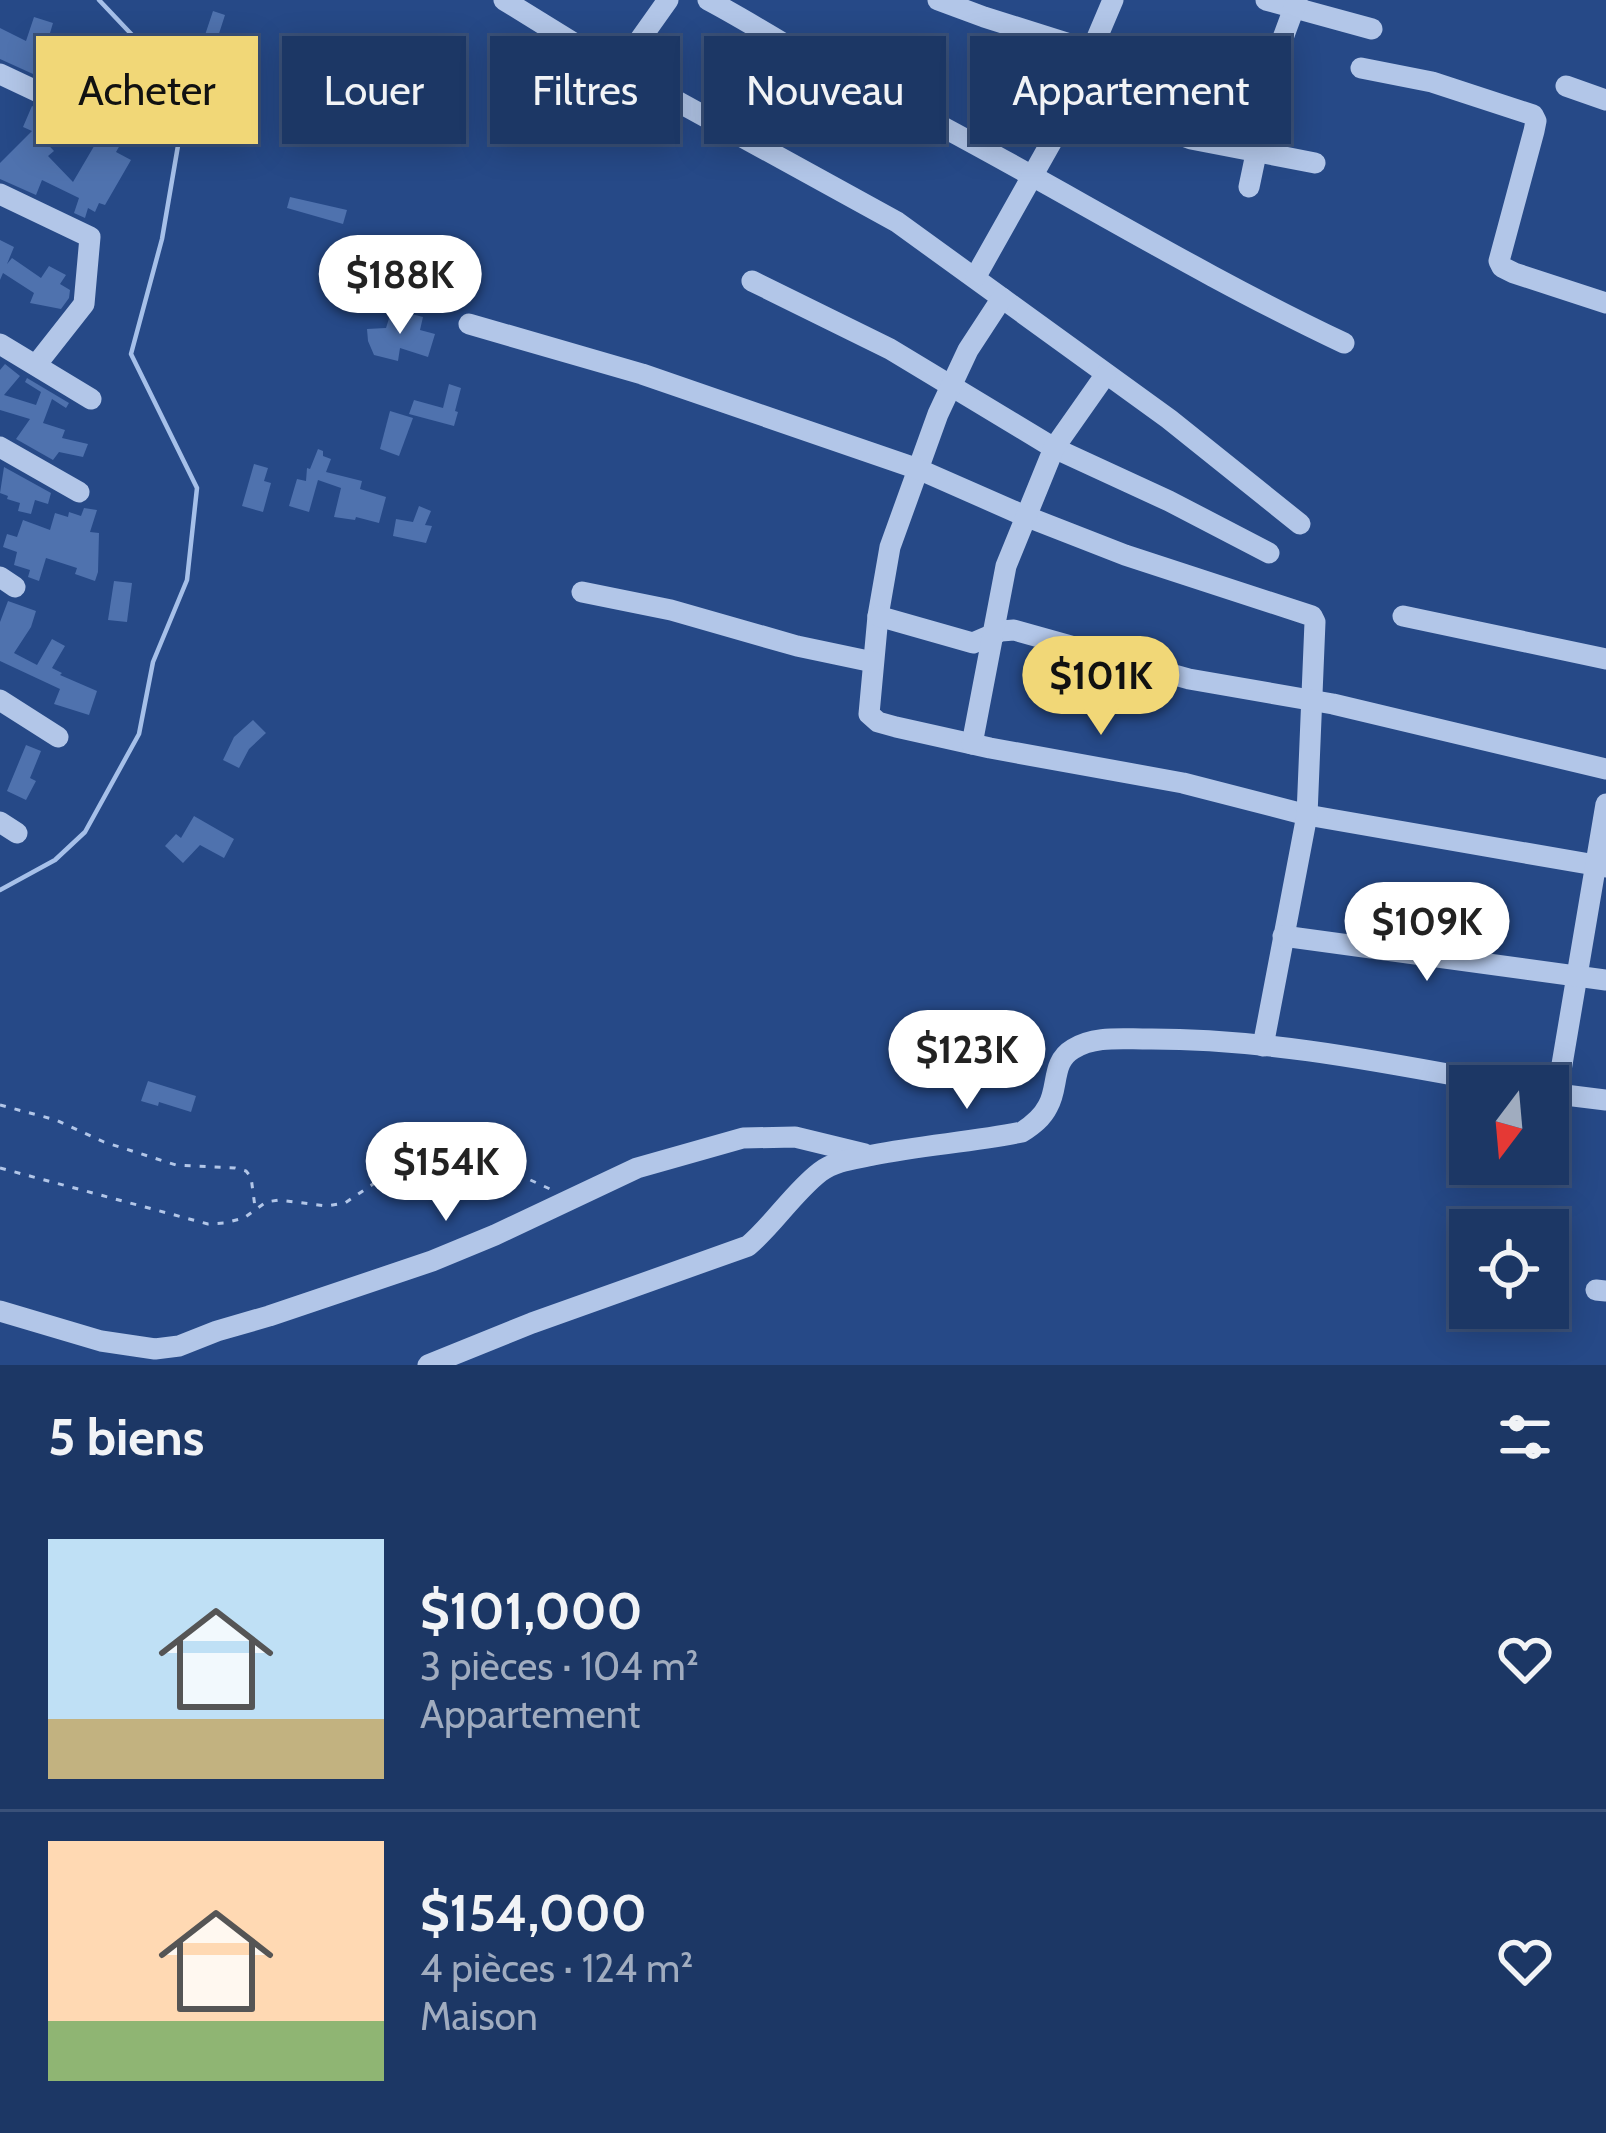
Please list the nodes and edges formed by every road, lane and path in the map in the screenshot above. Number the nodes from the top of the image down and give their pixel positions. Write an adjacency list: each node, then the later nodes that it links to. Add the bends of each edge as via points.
1 (504, 0): 9 (street)
2 (668, 0): 10 (street)
3 (708, 0): 23 (street)
4 (938, 0): 11 (street)
5 (1113, 0): 12 (street)
6 (1266, 0): 7 (street)
7 (1296, 4): 8 (street); 21 (street)
8 (1372, 29)
9 (564, 36)
10 (642, 36)
11 (1044, 36)
12 (1098, 36)
13 (1361, 68): 29 (street, via 1533,115 1499,261)
14 (0, 74): 16 (street)
15 (1566, 86): 17 (street)
16 (36, 91)
17 (1606, 100)
18 (680, 103): 26 (street, via 897,222)
19 (1049, 144): 23 (street)
20 (1214, 144): 21 (street)
21 (1256, 153): 22 (street); 24 (street)
22 (1315, 163)
23 (1032, 178): 26 (street); 31 (street)
24 (1249, 187)
25 (0, 194): 33 (street, via 90,237 84,304)
26 (976, 276): 28 (street)
27 (752, 281): 35 (street)
28 (1001, 298): 34 (street); 35 (street)
29 (1606, 303)
30 (470, 324): 39 (street)
31 (1344, 343)
32 (0, 344): 33 (street)
33 (36, 365): 36 (street)
34 (1106, 374): 38 (street); 42 (street)
35 (952, 385): 38 (street); 39 (street)
36 (91, 399)
37 (0, 447): 40 (street)
38 (1054, 448): 41 (street); 43 (street)
39 (918, 469): 41 (street); 45 (street, via 890,547)
40 (79, 492)
41 (1025, 517): 47 (street); 51 (street, via 1312,616)
42 (1300, 524)
43 (1269, 553)
44 (582, 592): 49 (street)
45 (878, 616): 47 (street, via 973,643); 49 (street)
46 (1403, 616): 48 (street)
47 (991, 635): 51 (street, via 1013,630 1189,679); 53 (street)
48 (1606, 659)
49 (873, 662): 53 (street, via 869,714 878,722)
50 (0, 700): 52 (street)
51 (1312, 700): 54 (street); 56 (street)
52 (58, 737)
53 (972, 744): 56 (street)
54 (1606, 770)
55 (1606, 804): 57 (street)
56 (1307, 815): 57 (street); 58 (street)
57 (1602, 866): 59 (street)
58 (1283, 936): 59 (street); 61 (street)
59 (1579, 976): 60 (street); 62 (street)
60 (1606, 980)
61 (1264, 1046): 63 (street); 67 (street, via 1095,1039 1065,1054 1050,1104 1022,1132)
62 (1558, 1065)
63 (1449, 1076)
64 (1569, 1095): 65 (street)
65 (1606, 1100)
66 (0, 1105): 70 (path, via 176,1165 246,1172)
67 (871, 1156): 69 (street, via 795,1137 743,1138 637,1168); 72 (street, via 820,1172 748,1246)
68 (0, 1168): 70 (path, via 208,1224)
69 (565, 1202): 70 (path, via 526,1178 434,1168 404,1169 345,1203 280,1200); 71 (street, via 432,1261 179,1346 101,1341)
70 (255, 1208)
71 (0, 1311)
72 (428, 1365)

